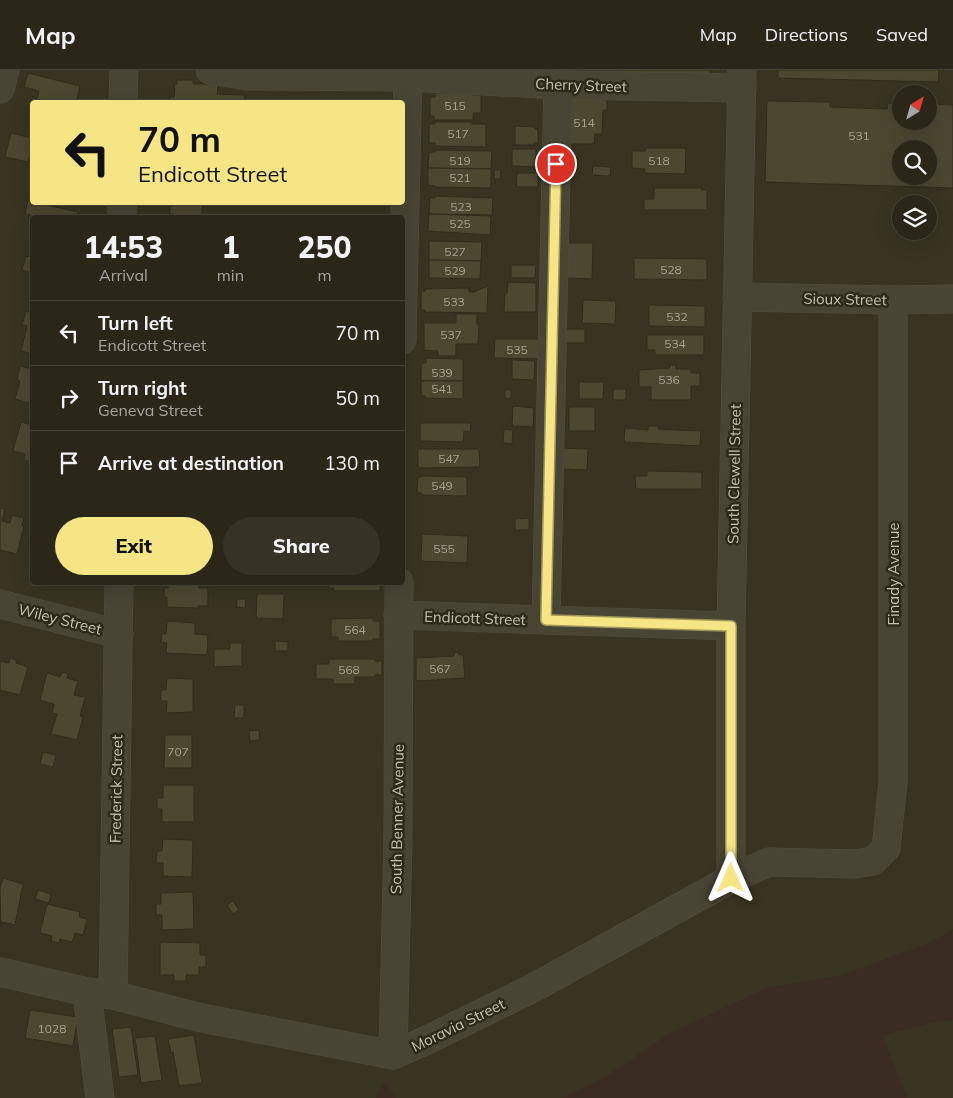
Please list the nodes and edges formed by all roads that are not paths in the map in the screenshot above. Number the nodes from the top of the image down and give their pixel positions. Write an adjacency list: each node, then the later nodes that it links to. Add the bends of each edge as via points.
1 (5, 70): 7 (street)
2 (124, 70): 8 (street)
3 (210, 70): 4 (street, Cherry Street, via 248,76)
4 (408, 74): 6 (street, Cherry Street); 9 (street)
5 (742, 79): 6 (street, Cherry Street); 10 (street, South Clewell Street)
6 (558, 84): 17 (street)
7 (0, 89)
8 (123, 100)
9 (405, 215)
10 (738, 297): 12 (street, Sioux Street); 18 (street, South Clewell Street)
11 (953, 299): 12 (street, Sioux Street)
12 (893, 300): 20 (street, Finady Avenue, via 893,782)
13 (119, 585): 19 (street, Frederick Street)
14 (399, 585): 16 (street, South Benner Avenue)
15 (0, 604): 19 (street, Wiley Street)
16 (398, 615): 17 (street, Endicott Street); 24 (street, South Benner Avenue, via 398,836)
17 (546, 620): 18 (street, Endicott Street)
18 (731, 626): 21 (street, South Clewell Street)
19 (119, 634): 23 (street, Frederick Street)
20 (886, 848): 21 (street, Moravia Street, via 873,861 855,864 770,862)
21 (731, 878): 24 (street, Moravia Street, via 533,988)
22 (0, 972): 23 (street, Moravia Street)
23 (100, 994): 24 (street, Moravia Street, via 197,1017); 25 (street, Frederick Street)
24 (393, 1055)
25 (100, 1098)

